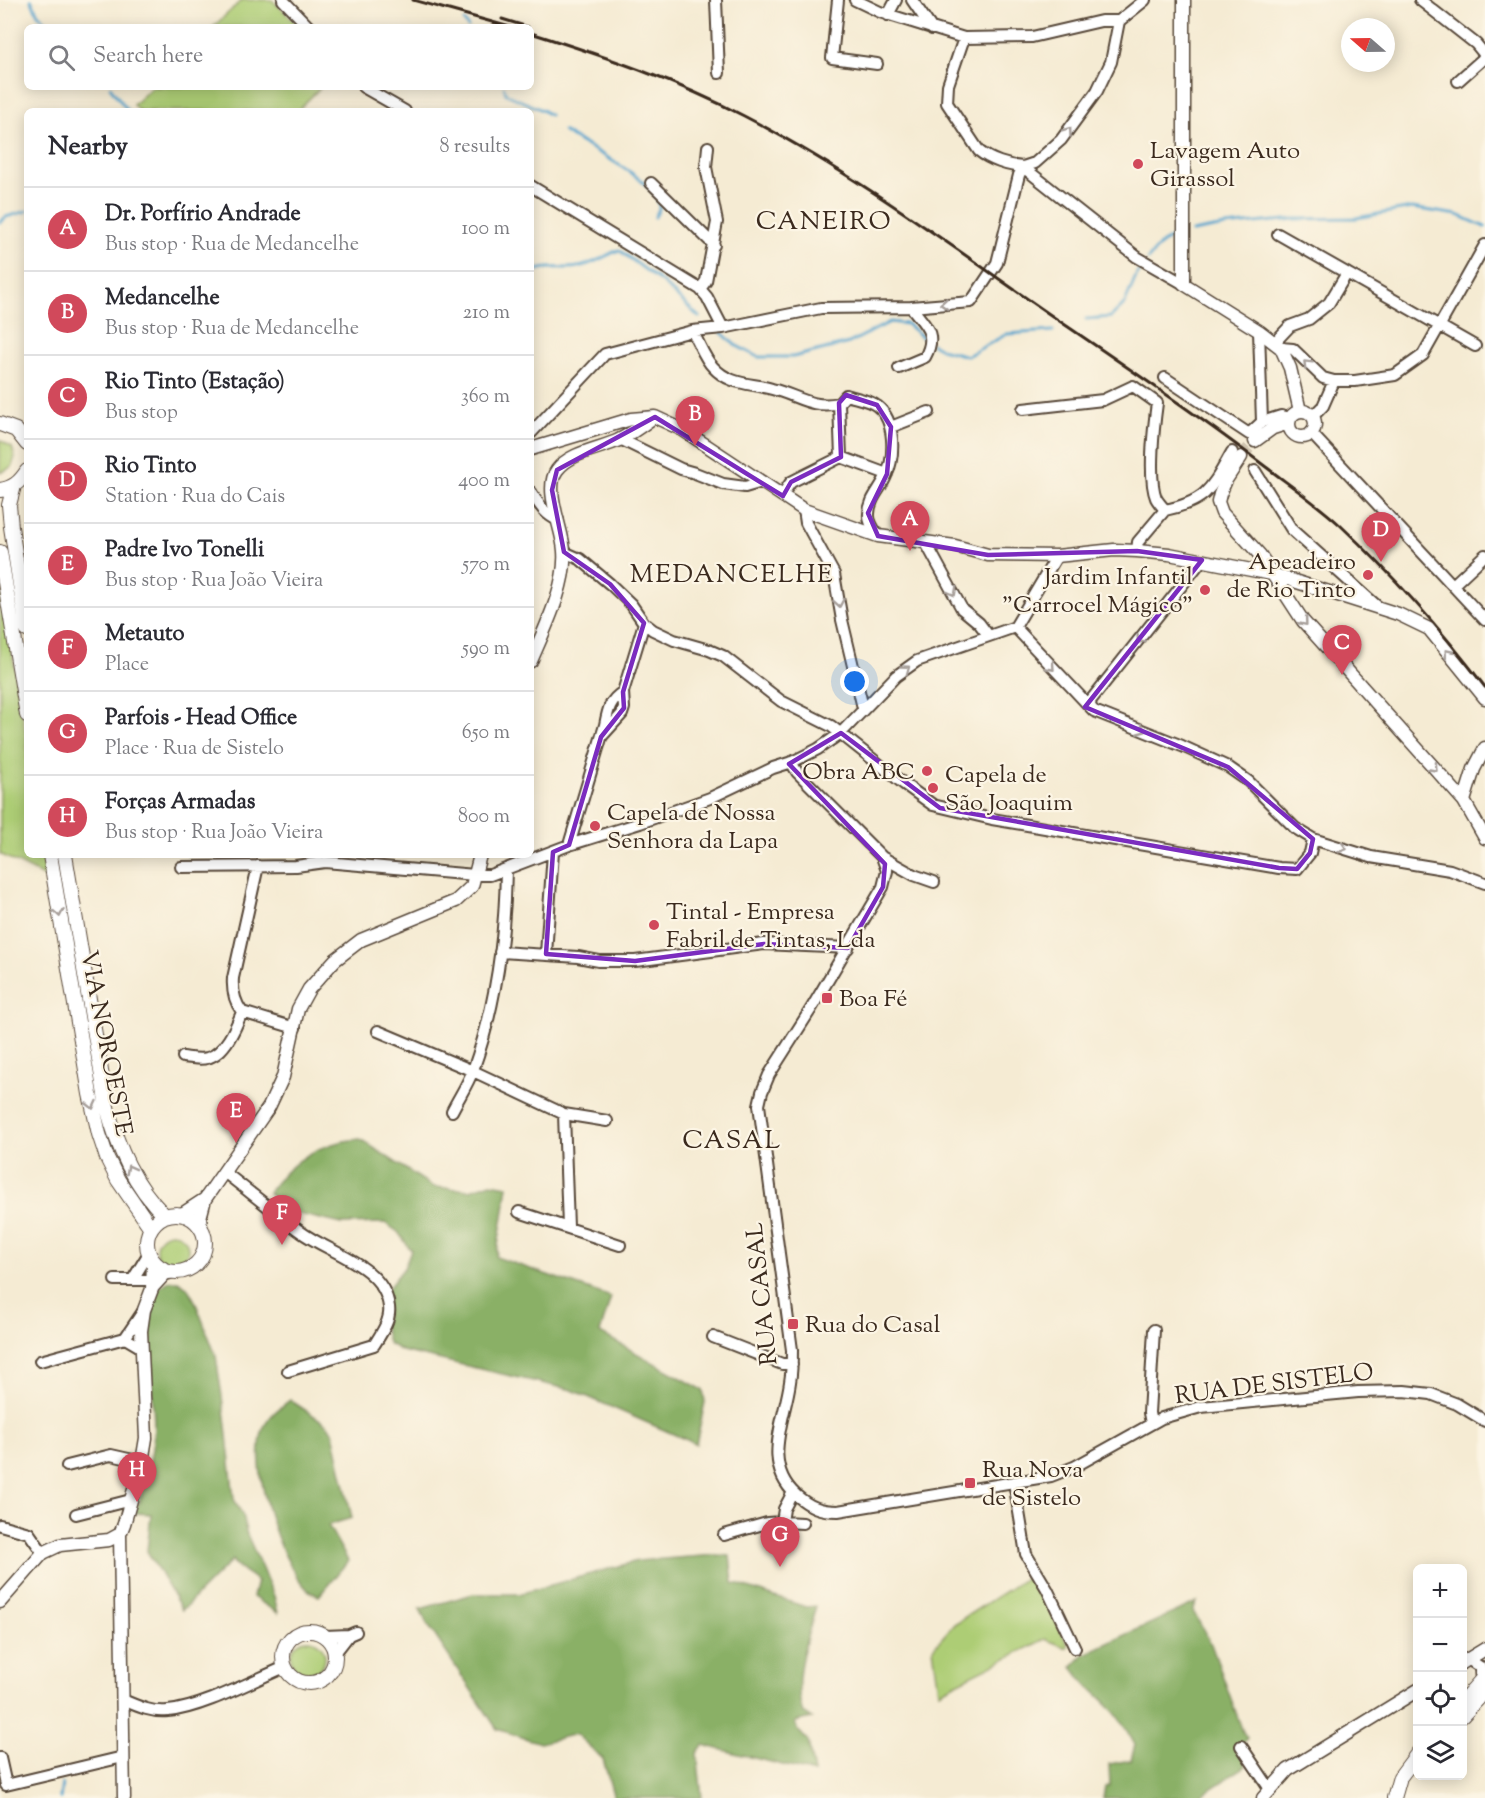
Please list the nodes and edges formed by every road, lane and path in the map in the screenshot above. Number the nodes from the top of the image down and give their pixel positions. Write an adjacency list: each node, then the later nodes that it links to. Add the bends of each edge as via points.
1 (284, 0): 12 (street)
2 (716, 0): 17 (street)
3 (838, 0): 16 (street, via 832,58)
4 (855, 0): 10 (street)
5 (896, 0): 10 (street)
6 (912, 0): 13 (street)
7 (1145, 0): 11 (street)
8 (1184, 0): 29 (street)
9 (1420, 0): 15 (street, via 1476,44)
10 (888, 15): 13 (street)
11 (1119, 21): 14 (street, via 1101,21 1032,37); 22 (street, one-way to 11, via 1035,163 1061,140 1097,91 1111,62)
12 (306, 24)
13 (932, 29): 14 (street)
14 (964, 38): 22 (street, via 948,85 947,103 986,157)
15 (1485, 56): 18 (street)
16 (877, 64)
17 (719, 73)
18 (1458, 81)
19 (368, 90): 20 (street)
20 (400, 108)
21 (708, 147): 27 (street, via 706,167 717,222)
22 (1023, 167): 29 (street, via 1137,257); 31 (street, one-way to 31, via 997,263 971,302)
23 (651, 183): 27 (street)
24 (534, 188): 30 (street)
25 (1278, 234): 28 (street)
26 (1485, 245): 32 (street)
27 (714, 246): 30 (street, via 706,282)
28 (1347, 273): 32 (street); 36 (street, via 1329,303 1309,319 1290,326)
29 (1184, 284): 35 (street)
30 (700, 289): 33 (street)
31 (911, 307): 33 (street, via 821,308); 38 (street, via 931,333 931,346 925,357)
32 (1440, 325): 37 (street); 40 (street, via 1423,355 1395,375)
33 (723, 328): 34 (street)
34 (692, 331): 41 (street, via 712,367 730,381 774,389 806,403); 50 (street, via 604,354)
35 (1259, 331): 36 (street); 47 (street)
36 (1278, 345): 40 (street, one-way to 36, via 1323,378 1293,349); 46 (street, via 1290,368)
37 (1475, 346)
38 (899, 368)
39 (1165, 378): 47 (street, via 1249,434)
40 (1334, 381): 44 (street, via 1323,406)
41 (839, 403): 49 (street, via 846,395 877,405); 57 (street)
42 (1023, 409): 66 (street, via 1102,400 1133,386 1145,394 1157,403 1153,483 1156,498)
43 (929, 412): 49 (street)
44 (1313, 416): 46 (street, via 1305,411); 51 (street, via 1316,425)
45 (655, 417): 52 (street); 55 (street, via 631,418); 61 (street, via 683,430)
46 (1294, 417): 47 (street); 51 (street, via 1295,435); 54 (street)
47 (1262, 422)
48 (0, 424): 53 (main road, via 16,430)
49 (891, 427): 60 (street)
50 (534, 430)
51 (1311, 433): 77 (street)
52 (620, 439): 61 (street, via 681,470 723,484 745,487); 67 (street, via 572,459 557,470 552,490)
53 (24, 440)
54 (1255, 441)
55 (534, 448)
56 (1237, 454): 66 (street, via 1211,489 1193,501); 76 (street, via 1218,502 1222,513)
57 (841, 457): 60 (street); 63 (street, via 792,482)
58 (1255, 471): 78 (street, via 1292,530)
59 (24, 474): 62 (main road)
60 (888, 474): 68 (street, via 868,513)
61 (762, 482): 63 (street)
62 (7, 488): 79 (main road)
63 (782, 495): 65 (street)
64 (534, 497): 67 (street, via 551,518)
65 (804, 510): 68 (street); 88 (street, one-way to 88, via 806,523 834,574)
66 (1165, 510): 70 (street, via 1138,542)
67 (558, 520): 72 (street)
68 (878, 536): 69 (street)
69 (926, 543): 74 (street, via 988,555); 83 (street, one-way to 83, via 962,609)
70 (1137, 551): 74 (street); 75 (street)
71 (0, 552): 85 (main road)
72 (564, 552): 81 (street, via 580,559 615,589); 84 (street, via 558,593)
73 (1485, 555): 77 (street)
74 (1057, 556): 82 (street)
75 (1202, 560): 76 (street); 87 (street, one-way to 87)
76 (1272, 574): 78 (street); 92 (street, one-way to 92, via 1303,621)
77 (1453, 585): 80 (street)
78 (1378, 607): 86 (street, one-way to 78, via 1429,629)
79 (24, 611)
80 (1485, 620)
81 (644, 623): 89 (street, via 674,640 723,656 781,701); 95 (street, via 623,692 609,705)
82 (1015, 627): 83 (street); 87 (street, one-way to 87)
83 (988, 635): 88 (street, one-way to 83, via 917,661)
84 (534, 653)
85 (24, 697)
86 (1485, 698)
87 (1090, 705): 94 (street, one-way to 94, via 1094,711 1228,767 1248,781 1295,828)
88 (863, 708): 89 (street)
89 (841, 733): 91 (street, via 818,750); 94 (street, via 940,808 1279,868 1297,869 1310,853)
90 (1485, 748): 92 (street)
91 (791, 762): 95 (street, via 710,798); 97 (street)
92 (1464, 801): 93 (street)
93 (1485, 838)
94 (1313, 839): 106 (street, one-way to 106, via 1371,857 1450,870)
95 (569, 845): 96 (street)
96 (553, 852): 103 (street); 109 (street)
97 (882, 857): 105 (street); 107 (street, RUA CASAL, via 886,878)
98 (51, 858): 125 (main road, VIA NOROESTE, one-way to 125, via 99,1134 118,1180)
99 (66, 858): 122 (main road, VIA NOROESTE, one-way to 99, via 137,1182 107,1107)
100 (479, 858): 104 (street)
101 (258, 866): 102 (street); 104 (street, via 325,862); 110 (street, via 233,978 232,990)
102 (181, 867)
103 (506, 870): 104 (street); 108 (street)
104 (476, 875): 111 (street, via 456,901 361,940 335,960 302,999)
105 (934, 882)
106 (1485, 883)
107 (848, 948): 109 (street, via 764,944 635,961); 138 (street, RUA CASAL, via 769,1076 759,1105)
108 (500, 952): 109 (street); 114 (street, via 493,1000)
109 (546, 954)
110 (242, 1012): 111 (street); 113 (street, via 231,1038 215,1055)
111 (295, 1028): 118 (street, via 277,1091)
112 (378, 1031): 114 (street)
113 (183, 1057)
114 (472, 1071): 115 (street); 116 (street)
115 (452, 1111)
116 (564, 1114): 117 (street); 124 (street)
117 (607, 1121)
118 (224, 1172): 119 (street); 139 (street, via 302,1233 358,1264 384,1292 390,1309 374,1345)
119 (205, 1199): 121 (street); 123 (street)
120 (519, 1212): 124 (street)
121 (182, 1214): 122 (main road); 123 (main road)
122 (165, 1216): 125 (main road)
123 (201, 1227): 128 (main road, via 205,1244 200,1259 191,1268)
124 (568, 1227): 126 (street)
125 (151, 1228): 127 (main road, via 147,1237)
126 (620, 1245)
127 (151, 1257): 128 (main road); 129 (street); 131 (street)
128 (172, 1272): 131 (street)
129 (133, 1279): 130 (street); 131 (street)
130 (116, 1280)
131 (152, 1284): 132 (street)
132 (144, 1310): 135 (street); 136 (street)
133 (1154, 1330): 141 (street)
134 (712, 1337): 138 (street, via 782,1364)
135 (126, 1338): 136 (street); 137 (street)
136 (142, 1348): 142 (street, via 147,1424)
137 (40, 1361)
138 (792, 1364): 145 (street, RUA CASAL, via 777,1456 783,1477)
139 (288, 1371)
140 (1485, 1421): 141 (street, RUA DE SISTELO, via 1457,1404 1404,1391 1201,1407)
141 (1151, 1423): 144 (street, RUA DE SISTELO, via 1074,1467 1051,1476)
142 (142, 1462): 143 (street, via 111,1455); 146 (street)
143 (67, 1466)
144 (1014, 1482): 145 (street, RUA DE SISTELO, via 838,1511 821,1511); 156 (street, via 1026,1554)
145 (793, 1492): 148 (street)
146 (131, 1500): 147 (street); 151 (street)
147 (76, 1514)
148 (782, 1522): 149 (street); 152 (street)
149 (803, 1523)
150 (0, 1525): 153 (street, via 29,1533)
151 (120, 1534): 153 (street, via 109,1540 60,1545); 165 (street)
152 (724, 1535)
153 (43, 1552): 154 (street)
154 (0, 1602)
155 (325, 1636): 158 (main road); 158 (street, via 353,1634); 161 (main road, via 310,1630 296,1634 283,1652)
156 (1075, 1648)
157 (1485, 1649): 159 (street)
158 (335, 1653): 161 (main road, via 327,1676 312,1683 296,1679)
159 (1467, 1660)
160 (1467, 1662): 162 (street, via 1480,1668)
161 (285, 1666): 165 (street, via 214,1698 168,1712)
162 (1484, 1680): 164 (main road); 166 (main road)
163 (1413, 1693): 173 (street, via 1288,1770)
164 (1467, 1697)
165 (123, 1700): 169 (street)
166 (1467, 1708)
167 (1241, 1746): 173 (street)
168 (0, 1758): 172 (street)
169 (123, 1758): 172 (street); 174 (street)
170 (1413, 1760): 175 (main road, via 1400,1777)
171 (1413, 1773): 176 (main road)
172 (3, 1788)
173 (1267, 1794)
174 (124, 1798)
175 (1394, 1798)
176 (1402, 1798)

